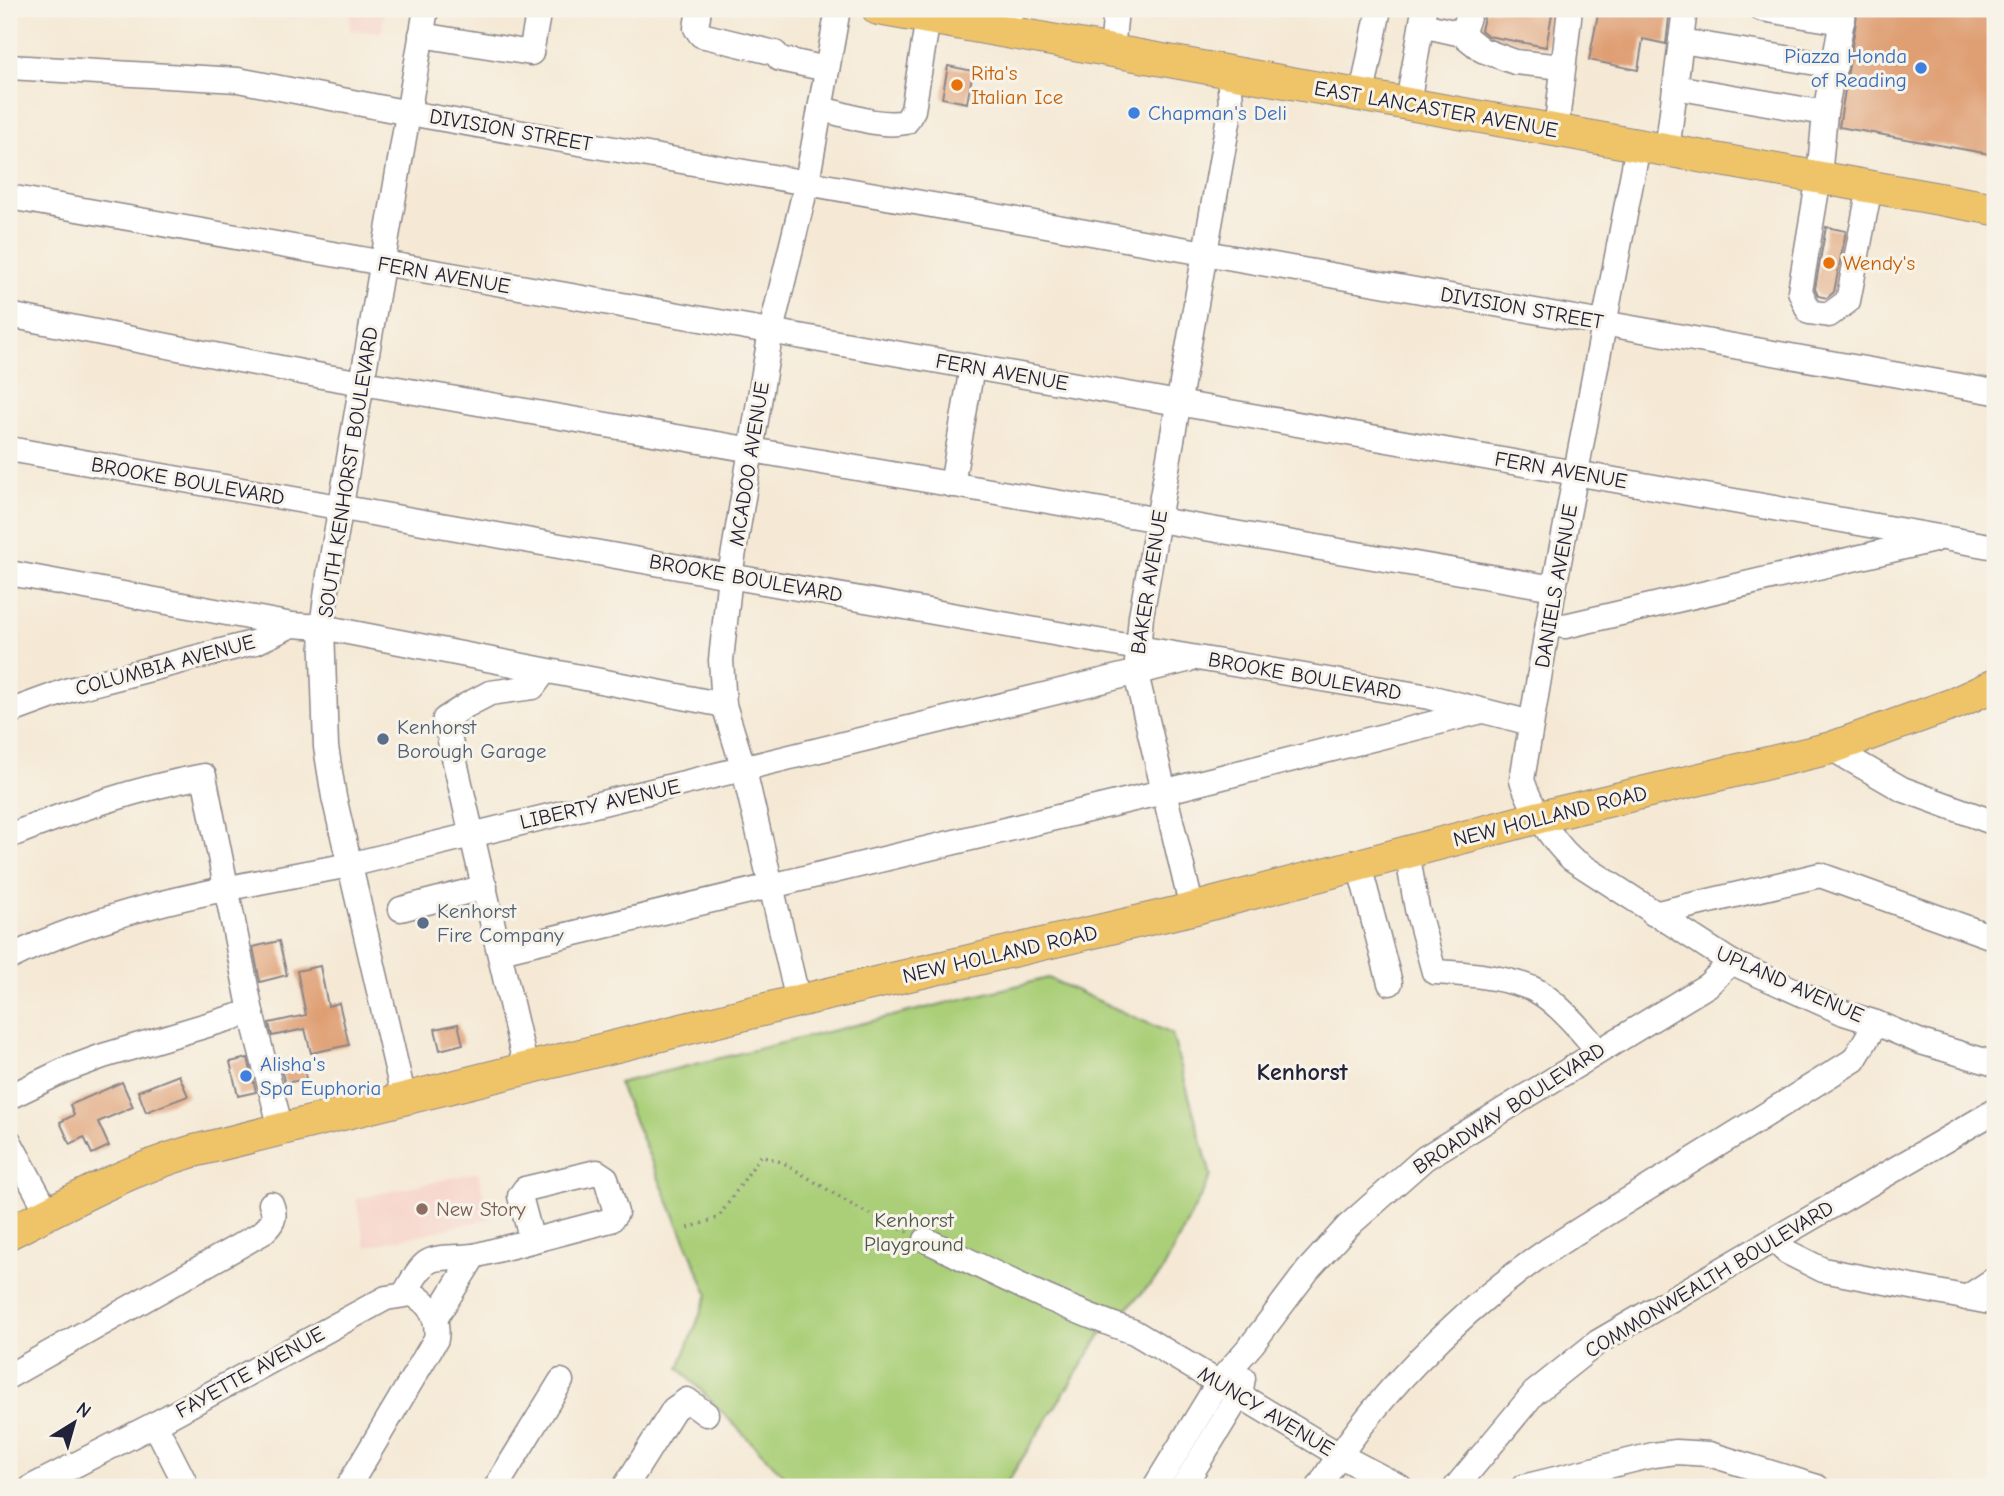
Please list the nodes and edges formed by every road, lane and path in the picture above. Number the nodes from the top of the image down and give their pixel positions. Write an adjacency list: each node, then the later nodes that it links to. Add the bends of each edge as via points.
1 (426, 9): 17 (street, SOUTH KENHORST BOULEVARD)
2 (539, 9): 17 (street, via 531,53)
3 (699, 9): 23 (street, via 696,28 701,35)
4 (838, 9): 23 (street, MCADOO AVENUE)
5 (878, 9): 14 (main road, EAST LANCASTER AVENUE)
6 (1116, 9): 19 (street)
7 (1379, 9): 26 (street)
8 (1472, 9): 16 (street)
9 (1570, 9): 22 (street)
10 (1685, 9): 18 (street, DANIELS AVENUE)
11 (1762, 9): 12 (street)
12 (1843, 15): 20 (street)
13 (1423, 17): 16 (street); 27 (street)
14 (928, 18): 15 (main road, EAST LANCASTER AVENUE); 28 (street, via 906,122 865,121)
15 (1009, 21): 19 (main road, EAST LANCASTER AVENUE)
16 (1462, 34): 22 (street, via 1482,50 1515,62)
17 (421, 35): 29 (street, SOUTH KENHORST BOULEVARD)
18 (1681, 41): 20 (street); 25 (street, DANIELS AVENUE)
19 (1112, 51): 24 (main road, EAST LANCASTER AVENUE)
20 (1835, 66): 30 (street)
21 (9, 67): 29 (street, DIVISION STREET, via 238,80)
22 (1563, 67): 31 (street)
23 (827, 69): 28 (street, MCADOO AVENUE)
24 (1229, 72): 26 (main road, EAST LANCASTER AVENUE); 38 (street, BAKER AVENUE, via 1231,105)
25 (1675, 88): 30 (street); 32 (street, DANIELS AVENUE)
26 (1362, 95): 27 (main road, EAST LANCASTER AVENUE)
27 (1408, 103): 31 (main road, EAST LANCASTER AVENUE)
28 (820, 109): 34 (street, MCADOO AVENUE)
29 (409, 113): 34 (street, DIVISION STREET); 39 (street, SOUTH KENHORST BOULEVARD)
30 (1825, 113): 33 (street)
31 (1556, 131): 32 (main road, EAST LANCASTER AVENUE)
32 (1652, 149): 33 (main road, EAST LANCASTER AVENUE); 41 (street, DANIELS AVENUE)
33 (1819, 177): 35 (main road, EAST LANCASTER AVENUE); 35 (street, via 1800,291 1809,312 1829,315 1849,300)
34 (807, 182): 38 (street, DIVISION STREET); 42 (street, MCADOO AVENUE)
35 (1870, 187): 37 (main road, EAST LANCASTER AVENUE)
36 (9, 197): 39 (street, FERN AVENUE)
37 (1995, 209)
38 (1204, 252): 41 (street, DIVISION STREET); 46 (street, BAKER AVENUE)
39 (382, 264): 42 (street, FERN AVENUE); 44 (street, SOUTH KENHORST BOULEVARD)
40 (9, 315): 44 (street)
41 (1604, 323): 45 (street, DIVISION STREET); 49 (street, DANIELS AVENUE)
42 (771, 331): 43 (street, FERN AVENUE); 48 (street, MCADOO AVENUE)
43 (972, 367): 46 (street, FERN AVENUE); 50 (street)
44 (362, 381): 48 (street); 51 (street, SOUTH KENHORST BOULEVARD)
45 (1995, 392)
46 (1179, 403): 49 (street, FERN AVENUE); 52 (street, BAKER AVENUE)
47 (9, 449): 51 (street, BROOKE BOULEVARD)
48 (752, 450): 50 (street); 56 (street, MCADOO AVENUE)
49 (1577, 473): 53 (street, FERN AVENUE); 57 (street, DANIELS AVENUE)
50 (952, 485): 52 (street)
51 (340, 508): 56 (street, BROOKE BOULEVARD); 60 (street, SOUTH KENHORST BOULEVARD)
52 (1158, 521): 57 (street); 61 (street, BAKER AVENUE)
53 (1942, 538): 54 (street, FERN AVENUE); 58 (street, via 1566,626)
54 (1995, 547)
55 (9, 573): 59 (street)
56 (730, 575): 61 (street, BROOKE BOULEVARD); 66 (street, MCADOO AVENUE, via 721,650)
57 (1554, 588): 58 (street, DANIELS AVENUE)
58 (1548, 624): 69 (street, DANIELS AVENUE)
59 (292, 625): 60 (street, COLUMBIA AVENUE); 68 (street, COLUMBIA AVENUE, via 256,642 69,690)
60 (322, 627): 63 (street, COLUMBIA AVENUE); 78 (street, SOUTH KENHORST BOULEVARD, via 326,747)
61 (1138, 648): 62 (street, BROOKE BOULEVARD); 64 (street, BAKER AVENUE)
62 (1195, 658): 64 (street, LIBERTY AVENUE); 67 (street, BROOKE BOULEVARD)
63 (545, 671): 66 (street, COLUMBIA AVENUE); 75 (street, via 533,687 490,693 446,719)
64 (1136, 674): 71 (street, LIBERTY AVENUE); 72 (street, BAKER AVENUE)
65 (1995, 685): 70 (main road, NEW HOLLAND ROAD)
66 (724, 705): 71 (street, MCADOO AVENUE)
67 (1483, 710): 69 (street, BROOKE BOULEVARD); 72 (street, BROOKE BOULEVARD)
68 (9, 712)
69 (1531, 723): 73 (street, DANIELS AVENUE, via 1522,780)
70 (1831, 748): 73 (main road, NEW HOLLAND ROAD); 74 (street, via 1902,789)
71 (744, 770): 75 (street, LIBERTY AVENUE); 80 (street, MCADOO AVENUE)
72 (1164, 791): 80 (street, BROOKE BOULEVARD); 84 (street, BAKER AVENUE)
73 (1540, 817): 77 (main road, NEW HOLLAND ROAD); 85 (street, UPLAND AVENUE, via 1572,859)
74 (1995, 823)
75 (472, 835): 78 (street, LIBERTY AVENUE); 81 (street)
76 (9, 836): 82 (street, via 109,800 204,776)
77 (1407, 852): 79 (main road, NEW HOLLAND ROAD); 94 (street, via 1434,972 1478,974 1532,989 1575,1022)
78 (349, 865): 82 (street, LIBERTY AVENUE); 98 (street, SOUTH KENHORST BOULEVARD)
79 (1359, 865): 84 (main road, NEW HOLLAND ROAD); 90 (street)
80 (771, 886): 87 (street, BROOKE BOULEVARD); 91 (street, MCADOO AVENUE)
81 (485, 887): 83 (street); 87 (street)
82 (225, 889): 88 (street, LIBERTY AVENUE, via 99,921); 92 (street)
83 (401, 909)
84 (1192, 909): 91 (main road, NEW HOLLAND ROAD)
85 (1654, 914): 86 (street, via 1819,875); 89 (street, UPLAND AVENUE)
86 (1995, 938)
87 (500, 951): 96 (street)
88 (9, 958)
89 (1731, 962): 93 (street, UPLAND AVENUE); 94 (street, BROADWAY BOULEVARD, via 1707,985)
90 (1390, 983)
91 (799, 1001): 96 (main road, NEW HOLLAND ROAD)
92 (251, 1012): 97 (street, via 103,1056); 100 (street)
93 (1876, 1023): 95 (street, UPLAND AVENUE); 120 (street, via 1854,1060 1504,1283 1432,1348)
94 (1598, 1051): 117 (street, BROADWAY BOULEVARD, via 1451,1141 1399,1179 1346,1227 1253,1343)
95 (1995, 1064)
96 (526, 1068): 98 (main road, NEW HOLLAND ROAD)
97 (9, 1097)
98 (404, 1099): 100 (main road, NEW HOLLAND ROAD)
99 (1995, 1111): 107 (street, COMMONWEALTH BOULEVARD)
100 (281, 1129): 103 (main road, NEW HOLLAND ROAD, via 164,1160)
101 (9, 1141): 103 (street)
102 (271, 1204): 115 (street, via 274,1220 262,1233)
103 (48, 1213): 105 (main road, NEW HOLLAND ROAD)
104 (688, 1228): 106 (path, via 718,1219 761,1155)
105 (9, 1233)
106 (926, 1240): 117 (street, MUNCY AVENUE, via 1134,1332)
107 (1774, 1240): 112 (street, via 1823,1270); 130 (street, COMMONWEALTH BOULEVARD, via 1576,1359 1534,1393)
108 (532, 1241): 109 (street)
109 (474, 1256): 111 (street, via 428,1259); 114 (street)
110 (1995, 1279): 112 (street)
111 (396, 1295): 114 (street, via 412,1294 425,1302); 119 (street, FAYETTE AVENUE)
112 (1966, 1298): 113 (street)
113 (1995, 1303)
114 (435, 1319): 123 (street, via 437,1334 432,1347)
115 (9, 1376)
116 (561, 1381): 124 (street)
117 (1229, 1388): 120 (street, MUNCY AVENUE); 126 (street, BROADWAY BOULEVARD); 127 (street, BROADWAY BOULEVARD)
118 (706, 1414): 125 (street, via 687,1400 674,1409)
119 (155, 1424): 121 (street, FAYETTE AVENUE); 122 (street)
120 (1339, 1455): 128 (street); 129 (street, MUNCY AVENUE)
121 (32, 1487)
122 (187, 1487)
123 (348, 1487)
124 (496, 1487)
125 (625, 1487)
126 (1155, 1487)
127 (1183, 1487)
128 (1319, 1487)
129 (1400, 1487)
130 (1455, 1487)
131 (1523, 1487): 132 (street, via 1676,1452 1709,1454)
132 (1817, 1487)

